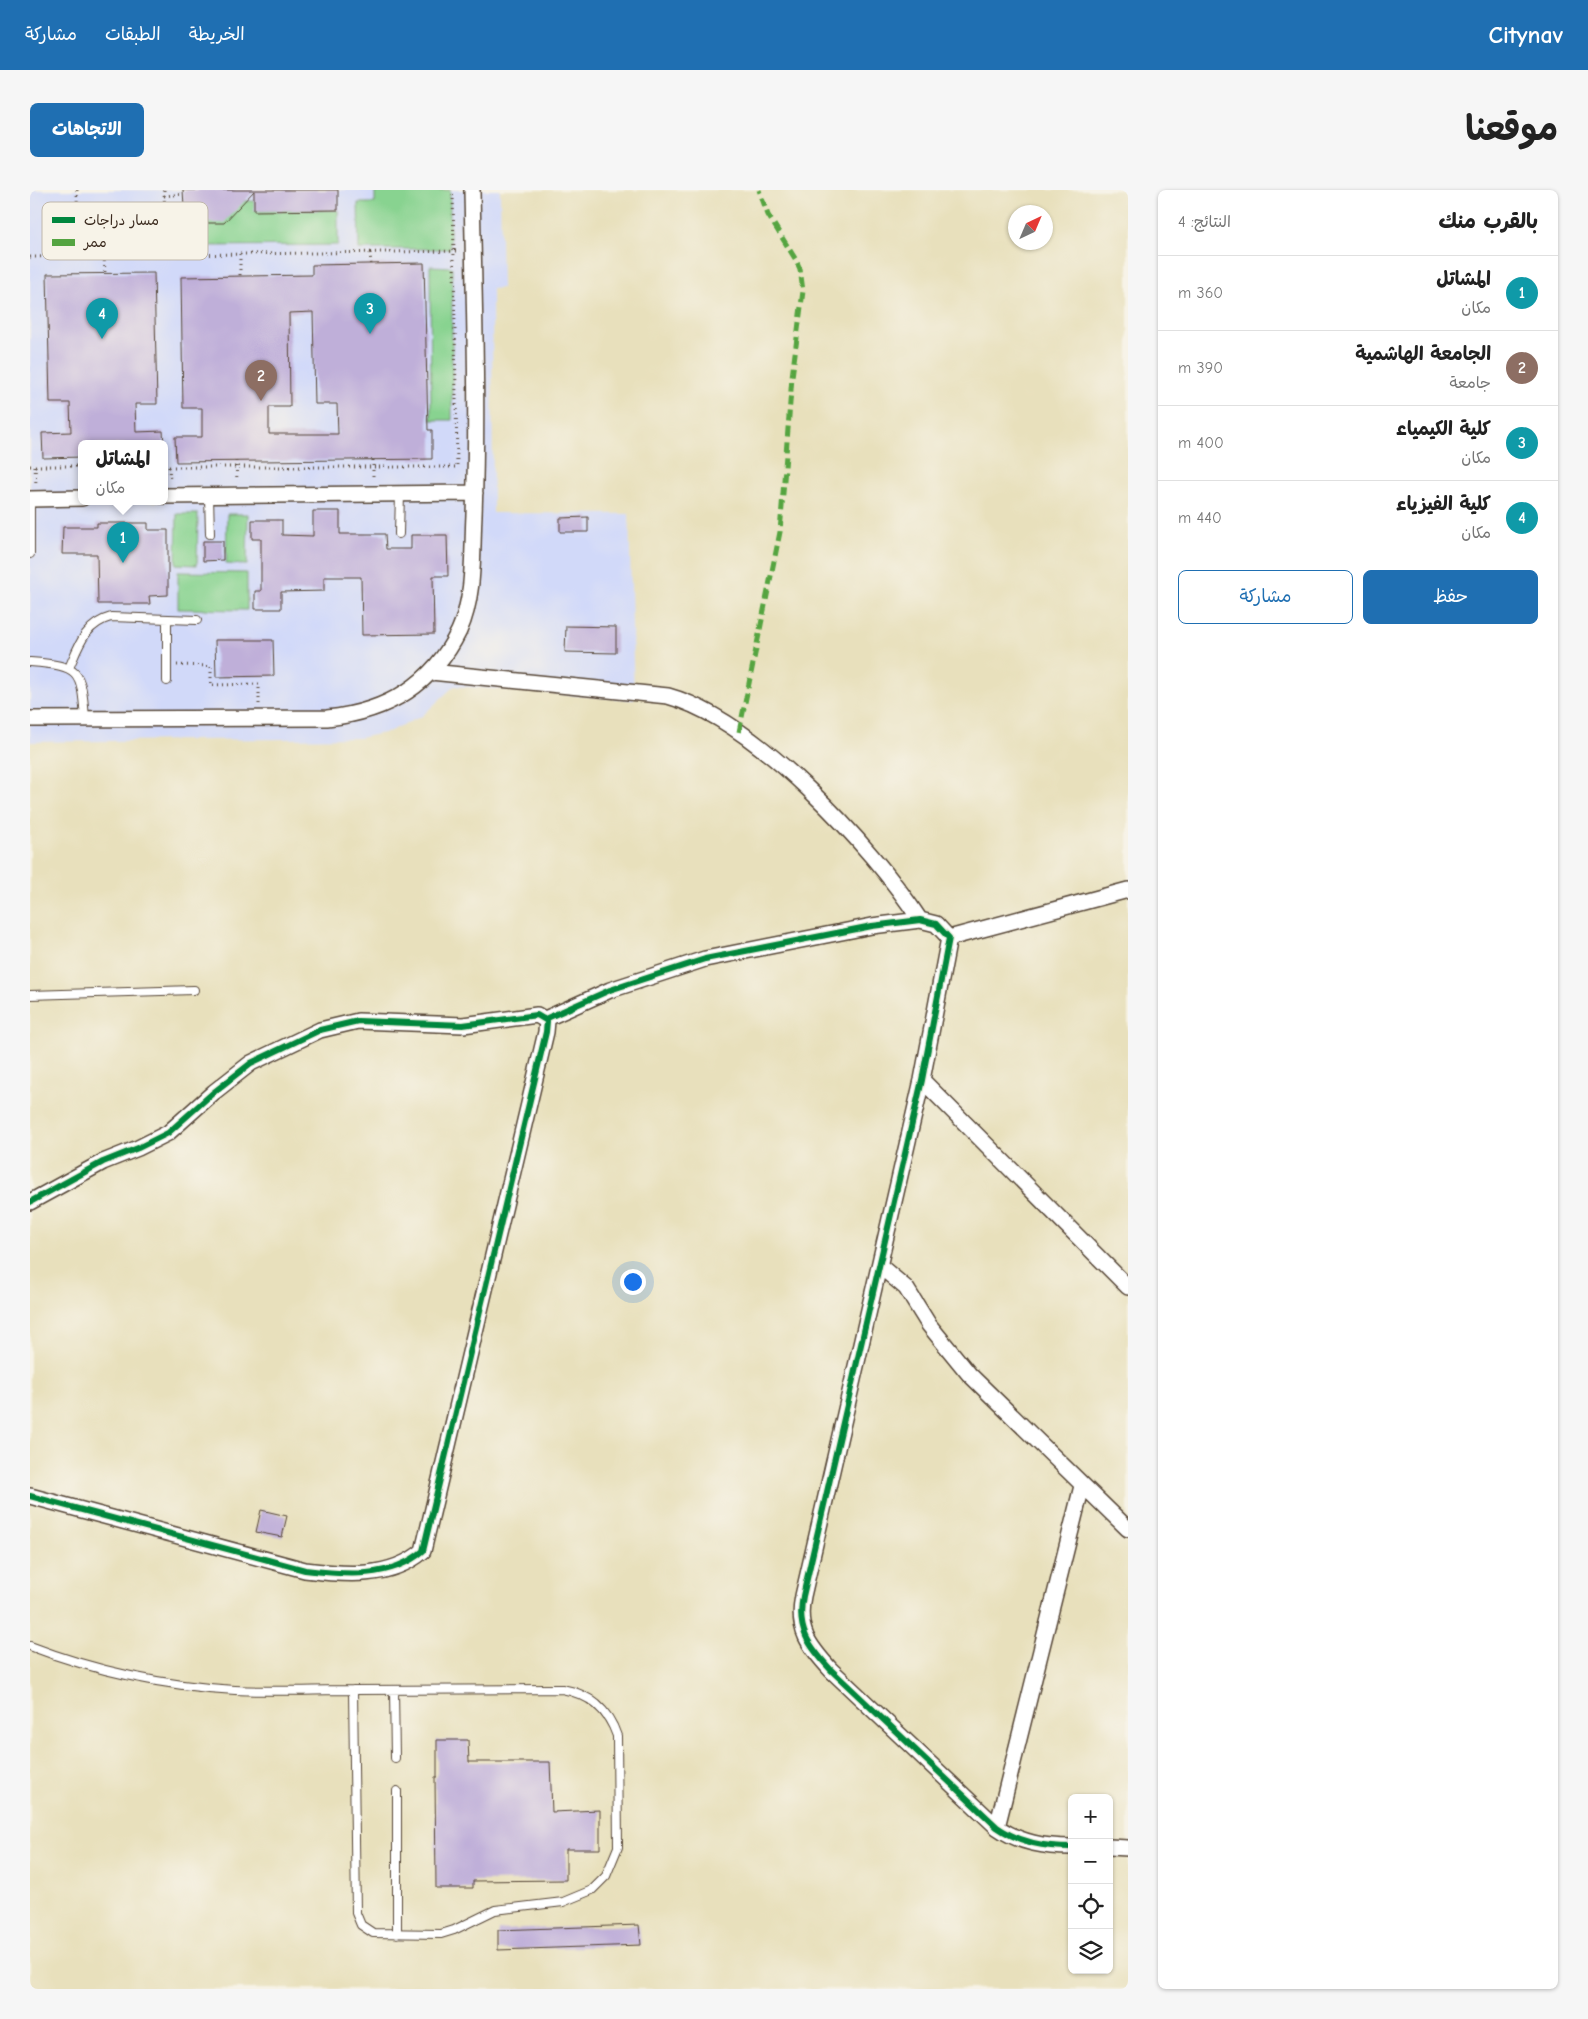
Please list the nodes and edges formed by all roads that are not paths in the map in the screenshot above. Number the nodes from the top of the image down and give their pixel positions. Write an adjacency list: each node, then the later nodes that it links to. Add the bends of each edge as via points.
1 (472, 190): 3 (street)
2 (400, 492): 3 (street); 5 (street); 9 (lane)
3 (475, 493): 15 (street, via 472,574 467,606 460,629)
4 (168, 496): 5 (street)
5 (209, 496): 8 (lane)
6 (78, 498): 7 (street)
7 (30, 500): 10 (lane)
8 (210, 534)
9 (399, 534)
10 (30, 554)
11 (167, 619): 12 (lane); 14 (lane, via 111,617 95,623 84,634); 16 (lane)
12 (197, 620)
13 (30, 662): 14 (lane)
14 (69, 668): 17 (lane, via 82,683)
15 (431, 672): 17 (street, via 390,702 348,716); 20 (street, via 668,696 689,702 739,732 812,794 886,871)
16 (167, 681)
17 (85, 718): 18 (street)
18 (30, 719)
19 (1128, 890): 21 (street)
20 (920, 920): 21 (street, via 936,924); 24 (street, via 872,926 705,959 610,990)
21 (949, 938): 25 (street)
22 (194, 990): 23 (lane)
23 (30, 995)
24 (545, 1019): 26 (street, via 537,1015 463,1025 358,1021 320,1030 251,1064 168,1133 103,1162); 30 (street, via 546,1032 423,1551 413,1560 395,1568 341,1575 305,1570)
25 (922, 1080): 27 (street); 28 (street)
26 (30, 1202)
27 (880, 1266): 29 (street, via 906,1288 932,1329 969,1374); 37 (street, via 803,1596 800,1622 812,1648 831,1670)
28 (1128, 1287)
29 (1082, 1486): 31 (street); 37 (street)
30 (30, 1496)
31 (1128, 1529)
32 (30, 1646): 33 (lane, via 86,1665 167,1683 234,1690)
33 (353, 1690): 34 (lane); 41 (lane, via 356,1913 366,1930)
34 (394, 1690): 35 (lane); 41 (lane, via 572,1691 583,1694 601,1707 613,1725 618,1747 618,1847 609,1871 592,1890 563,1902 495,1910 441,1934)
35 (395, 1758)
36 (397, 1792): 41 (lane)
37 (997, 1827): 38 (street, via 1033,1844)
38 (1068, 1847)
39 (1113, 1848): 40 (street)
40 (1128, 1848)
41 (397, 1934)

